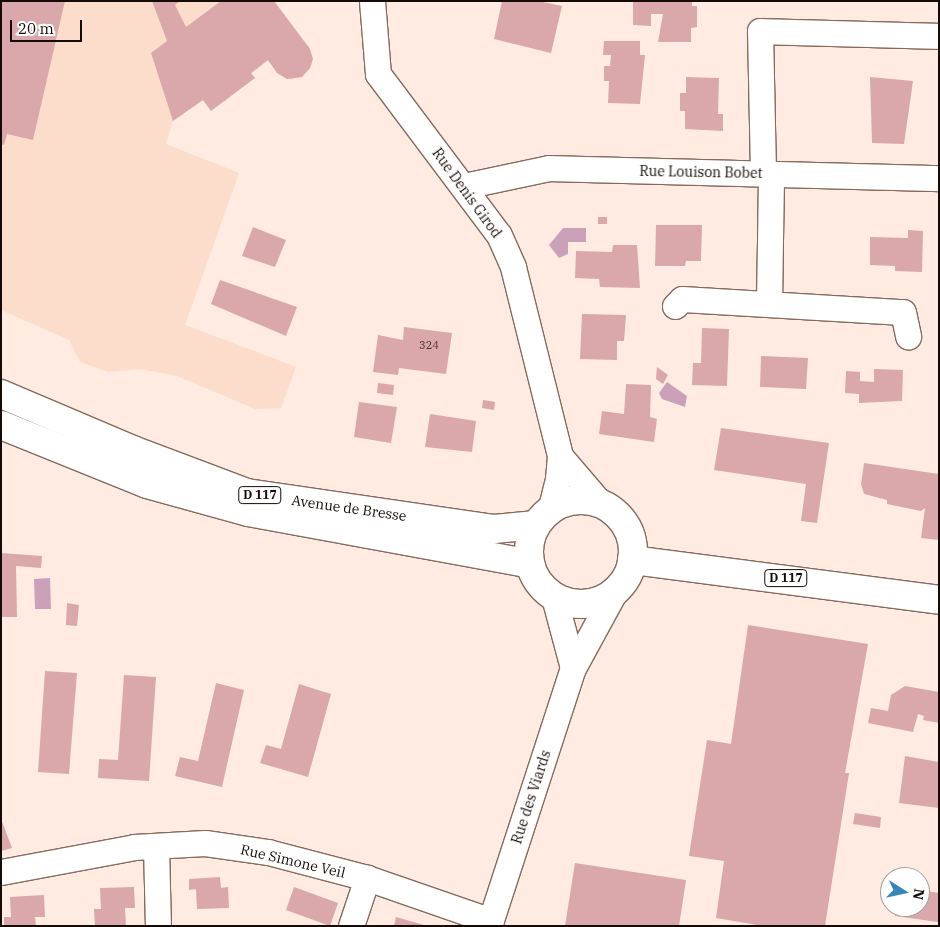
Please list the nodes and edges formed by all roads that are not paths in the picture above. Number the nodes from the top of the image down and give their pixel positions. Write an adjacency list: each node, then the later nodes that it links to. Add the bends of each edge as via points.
1 (372, 1): 5 (street, Rue Denis Girod, via 378,74)
2 (939, 36): 3 (street, via 760,31)
3 (767, 174): 4 (street, Rue Louison Bobet); 5 (street, Rue Louison Bobet, via 549,168); 6 (street)
4 (939, 178)
5 (464, 186): 11 (street, Rue Denis Girod, via 499,235 513,267)
6 (769, 304): 7 (street, via 682,299); 8 (street, via 902,312)
7 (675, 306)
8 (908, 336)
9 (1, 394): 13 (main road, Avenue de Bresse / D 117, via 133,450 247,492 494,529)
10 (1, 425): 15 (main road, Avenue de Bresse / D 117, via 147,484 248,512)
11 (560, 456): 12 (street, Rue Denis Girod); 13 (street, Rue Denis Girod, via 558,479)
12 (601, 504): 13 (main road, via 574,500); 14 (main road, via 622,520 631,539)
13 (543, 517): 15 (main road, via 530,537)
14 (632, 560): 16 (main road, via 629,572); 18 (main road, D 117)
15 (530, 564): 17 (main road, via 534,577)
16 (615, 591): 17 (main road, via 601,600 585,604); 19 (street, Rue des Viards)
17 (554, 597): 19 (street)
18 (939, 600)
19 (573, 668): 23 (street, Rue des Viards)
20 (156, 846): 21 (street, Rue Simone Veil, via 62,859); 22 (street, Rue Simone Veil, via 205,843 268,852); 24 (street)
21 (1, 872)
22 (367, 878): 23 (street, Rue Simone Veil); 25 (street)
23 (490, 923)
24 (158, 926)
25 (351, 926)

